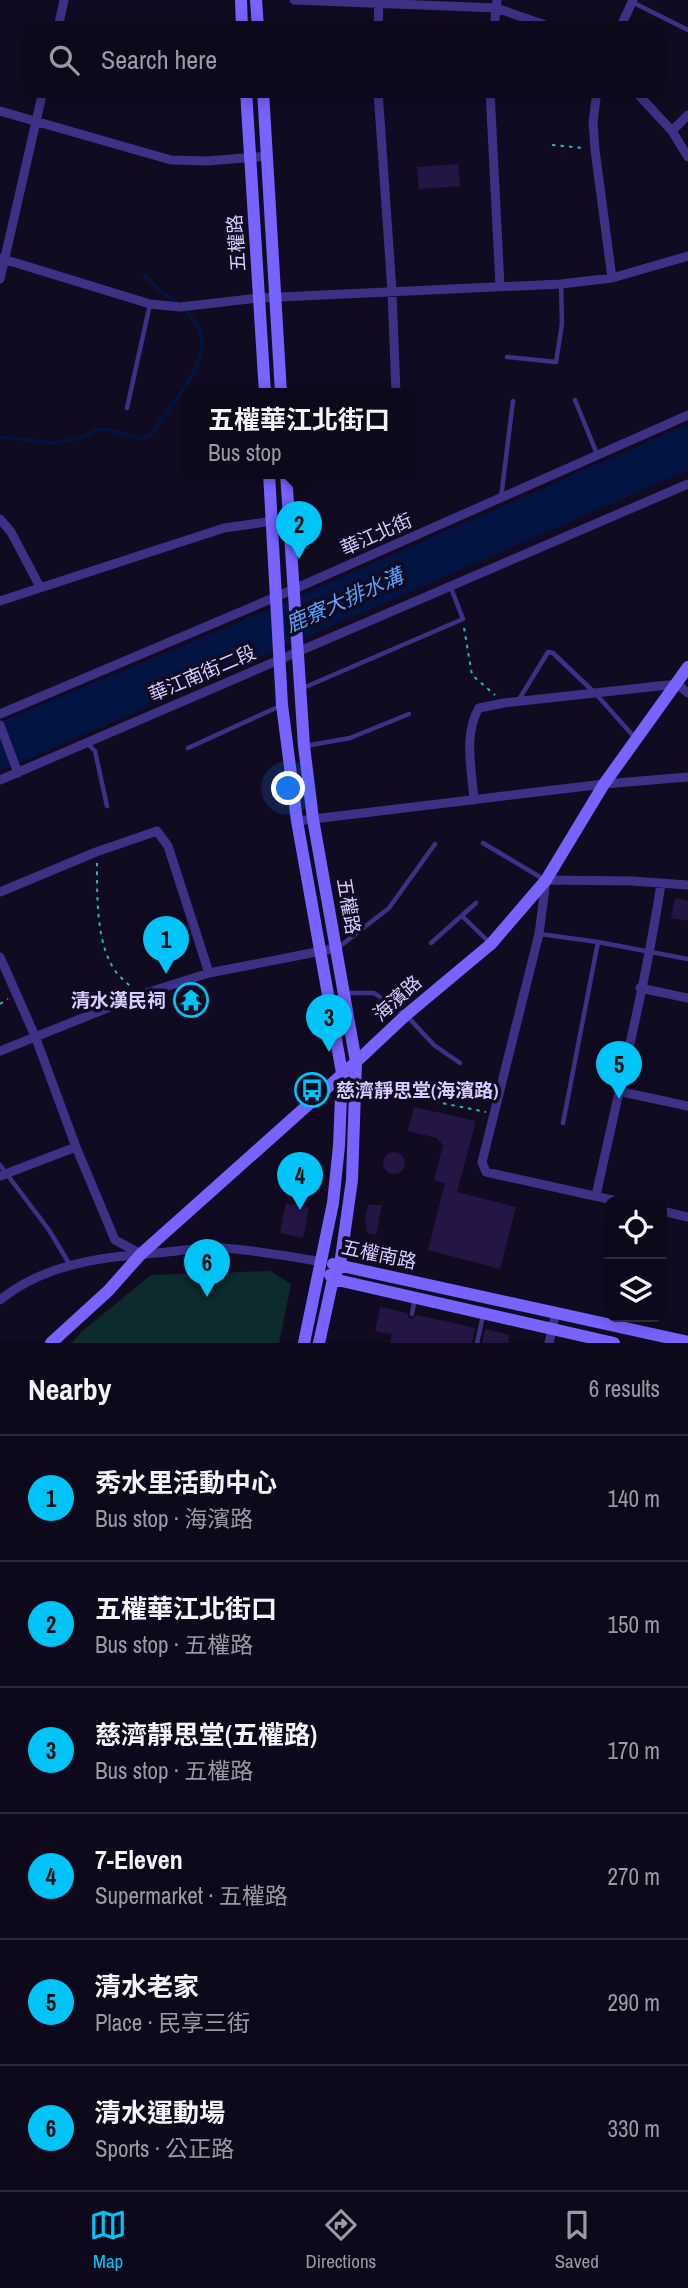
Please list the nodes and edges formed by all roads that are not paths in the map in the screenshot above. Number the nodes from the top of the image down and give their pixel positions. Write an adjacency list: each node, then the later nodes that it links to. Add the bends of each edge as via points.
1 (64, 0): 8 (street)
2 (241, 0): 9 (street)
3 (256, 0): 10 (street)
4 (294, 0): 6 (street)
5 (633, 1): 13 (street); 14 (lane)
6 (378, 2): 7 (street); 11 (street)
7 (497, 4): 12 (street)
8 (60, 21)
9 (242, 21)
10 (258, 21)
11 (378, 21)
12 (537, 21)
13 (623, 21)
14 (688, 30)
15 (41, 98): 24 (street)
16 (246, 98): 27 (street, 五權路)
17 (264, 98): 26 (street, 五權路)
18 (378, 98): 35 (street)
19 (490, 98): 34 (street)
20 (596, 98): 31 (street, via 595,150)
21 (641, 98): 25 (street)
22 (0, 111): 24 (street)
23 (688, 116): 25 (street)
24 (36, 121): 27 (street, via 171,160); 30 (street)
25 (672, 131): 28 (street)
26 (268, 156): 27 (street); 37 (street, 五權路)
27 (250, 158): 36 (street, 五權路)
28 (688, 158)
29 (688, 256): 31 (street)
30 (2, 259): 32 (street); 38 (street)
31 (612, 278): 33 (street)
32 (0, 279)
33 (561, 284): 34 (street); 39 (lane, via 562,324 556,362)
34 (500, 286): 35 (street)
35 (392, 291): 37 (street); 42 (street)
36 (259, 298): 37 (street); 38 (street, via 180,307); 40 (street, 五權路)
37 (276, 298): 41 (street, 五權路)
38 (150, 304): 45 (lane)
39 (507, 357)
40 (265, 388)
41 (281, 388)
42 (396, 388)
43 (575, 400): 47 (lane)
44 (513, 401): 51 (lane)
45 (127, 408)
46 (688, 415): 47 (street, 華江北街)
47 (598, 455): 51 (street, 華江北街)
48 (269, 479): 54 (street, 五權路)
49 (286, 479): 53 (street, 五權路)
50 (688, 484): 55 (street, 華江南街二段)
51 (501, 498): 57 (street, 華江北街)
52 (0, 519): 56 (street)
53 (288, 519): 54 (street); 57 (street, 五權路)
54 (272, 522): 56 (street, via 224,528); 58 (street, 五權路)
55 (450, 586): 60 (street, 華江南街二段); 64 (lane, via 463,618)
56 (40, 587): 59 (street)
57 (293, 594): 58 (street, 華江北街); 60 (street, 五權路)
58 (276, 600): 61 (street, 五權路); 69 (street, 華江北街)
59 (0, 601)
60 (296, 648): 61 (street, 華江南街二段); 64 (street, 五權路)
61 (279, 655): 68 (street, 五權路); 73 (street, 華江南街二段)
62 (688, 667): 63 (street, 海濱路)
63 (677, 684): 65 (street); 66 (street); 72 (street, 海濱路)
64 (299, 690): 74 (street, 五權路)
65 (688, 693)
66 (596, 694): 67 (street); 67 (lane, via 548,652); 72 (lane)
67 (518, 701): 80 (street, via 479,708 472,718)
68 (282, 705): 75 (lane); 83 (street, 五權路)
69 (0, 714)
70 (409, 714): 74 (lane, via 350,738)
71 (0, 725): 76 (street)
72 (636, 739): 79 (street, 海濱路)
73 (86, 743): 76 (street, 華江南街二段); 81 (lane, via 95,751)
74 (304, 746): 82 (street, 五權路)
75 (188, 748)
76 (16, 770): 78 (street, 華江南街二段)
77 (688, 777): 79 (street)
78 (0, 780)
79 (604, 784): 80 (street); 86 (street, 海濱路)
80 (474, 800): 82 (street)
81 (107, 806)
82 (313, 819): 83 (street); 96 (street, 五權路)
83 (297, 821): 97 (street, 五權路)
84 (482, 843): 86 (lane)
85 (435, 844): 96 (lane, via 389,908)
86 (546, 880): 87 (street); 92 (street); 95 (street, 海濱路)
87 (662, 884): 88 (street); 98 (street)
88 (688, 885)
89 (0, 892): 101 (street, via 157,831 168,846)
90 (476, 903): 91 (lane)
91 (462, 916): 94 (lane); 95 (lane)
92 (539, 934): 93 (lane); 117 (street, via 482,1162 486,1172)
93 (598, 942): 98 (lane); 113 (lane)
94 (431, 943)
95 (491, 944): 105 (street, 海濱路)
96 (337, 948): 97 (street); 103 (street, 五權路)
97 (319, 951): 101 (street); 110 (street, 五權路)
98 (650, 952): 100 (lane); 102 (street)
99 (0, 957): 106 (street)
100 (688, 959)
101 (209, 973): 106 (street)
102 (640, 988): 104 (street); 111 (street)
103 (346, 993): 105 (lane, via 374,993); 108 (street, 五權路)
104 (688, 998)
105 (406, 1015): 108 (street, 海濱路); 109 (lane, via 434,1045)
106 (35, 1036): 107 (street); 114 (street)
107 (0, 1051)
108 (356, 1062): 110 (street, 海濱路); 124 (street, 五權路, via 352,1180)
109 (460, 1063)
110 (342, 1073): 121 (street, 海濱路); 122 (street, 五權路, via 339,1146)
111 (618, 1091): 112 (street); 117 (street)
112 (688, 1106)
113 (563, 1123)
114 (76, 1147): 116 (street); 121 (street, via 114,1240)
115 (0, 1165): 116 (lane)
116 (3, 1175): 123 (lane, via 49,1230)
117 (596, 1196): 118 (street)
118 (604, 1198)
119 (667, 1212): 120 (street)
120 (688, 1217)
121 (141, 1254): 122 (street, via 218,1248); 123 (street); 133 (street, 海濱路)
122 (322, 1262): 124 (street, 五權南路); 125 (street, 五權南路); 134 (street, 五權路)
123 (70, 1265): 127 (street, via 44,1272)
124 (340, 1265): 125 (street, 五權路); 128 (street, 五權南路)
125 (333, 1279): 126 (street, 五權南路); 135 (street, 五權路)
126 (415, 1298): 129 (lane); 130 (street, 五權南路)
127 (0, 1300)
128 (556, 1312): 131 (street); 132 (street, 五權南路)
129 (412, 1314)
130 (484, 1314): 131 (street, 五權南路); 136 (lane)
131 (552, 1329): 137 (street); 138 (street, 五權南路)
132 (688, 1342)
133 (51, 1343)
134 (304, 1343)
135 (319, 1343)
136 (477, 1343)
137 (549, 1343)
138 (614, 1343)

